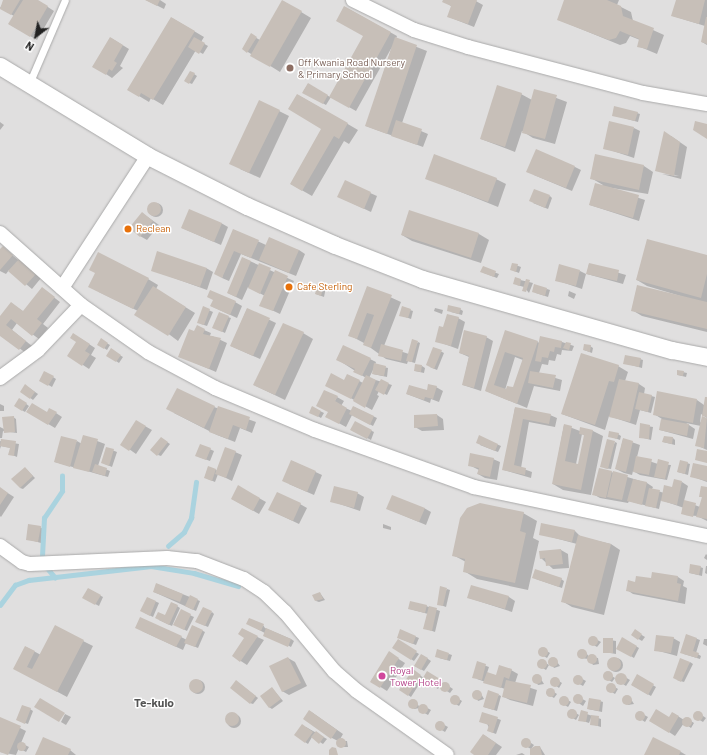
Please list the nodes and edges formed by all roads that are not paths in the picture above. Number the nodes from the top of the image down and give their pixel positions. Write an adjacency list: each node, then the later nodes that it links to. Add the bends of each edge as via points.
1 (65, 0): 4 (lane)
2 (353, 0): 5 (street, via 414,30 468,47 643,93)
3 (0, 66): 4 (street)
4 (29, 84): 6 (street)
5 (707, 104)
6 (148, 156): 8 (street); 10 (street, via 247,206 335,245 422,279 672,350)
7 (0, 233): 8 (street)
8 (62, 288): 9 (street)
9 (81, 304): 11 (street, via 38,350); 12 (street, via 148,352 215,388 323,432 474,488)
10 (707, 357)
11 (0, 378)
12 (707, 536)
13 (0, 546): 14 (street, via 22,562 30,564 167,558 203,563 244,579 264,592 285,612 334,671 357,691)
14 (447, 755)

